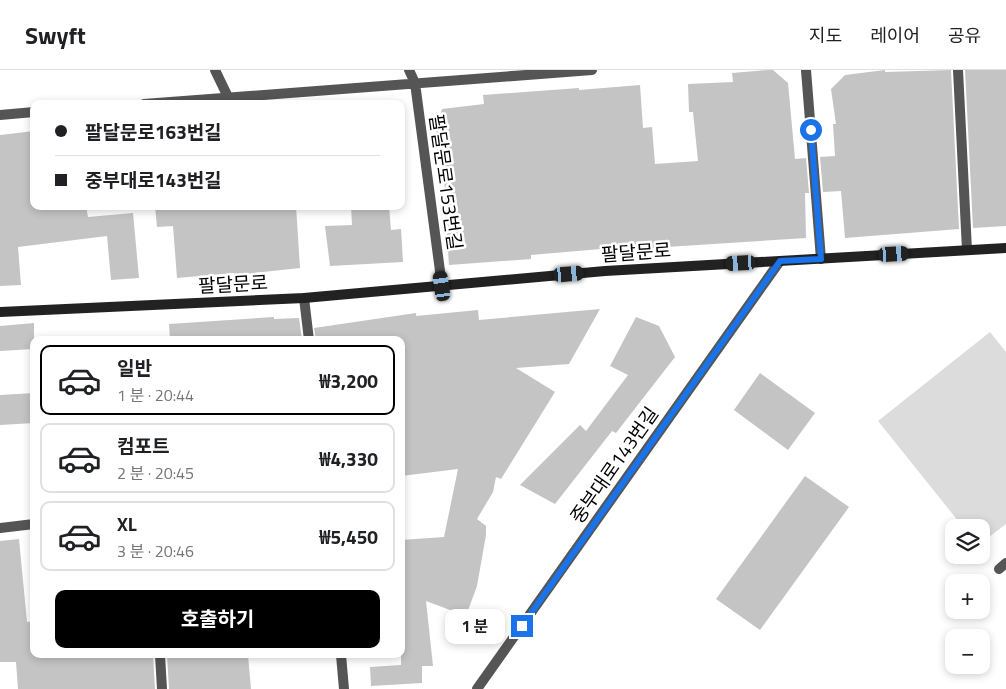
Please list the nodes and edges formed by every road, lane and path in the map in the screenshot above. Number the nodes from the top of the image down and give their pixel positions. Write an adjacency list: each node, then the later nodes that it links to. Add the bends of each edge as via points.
1 (216, 70): 7 (street)
2 (409, 70): 6 (street, 팔달문로153번길)
3 (592, 70): 6 (street)
4 (806, 70): 13 (street)
5 (958, 70): 12 (street)
6 (414, 83): 7 (street); 15 (street, 팔달문로153번길)
7 (228, 97): 8 (street)
8 (192, 100)
9 (30, 112): 10 (street)
10 (0, 115)
11 (1006, 248): 12 (street, 팔달문로)
12 (967, 250): 13 (street, 팔달문로)
13 (821, 259): 14 (street, 팔달문로)
14 (780, 261): 15 (street, 팔달문로, via 605,271); 25 (street, 중부대로143번길)
15 (442, 286): 16 (street, 팔달문로)
16 (304, 298): 17 (street, 팔달문로); 18 (street)
17 (0, 312)
18 (309, 336)
19 (30, 524): 20 (street)
20 (0, 528)
21 (160, 658): 23 (street)
22 (341, 658): 24 (street)
23 (162, 689)
24 (344, 689)
25 (476, 689)

